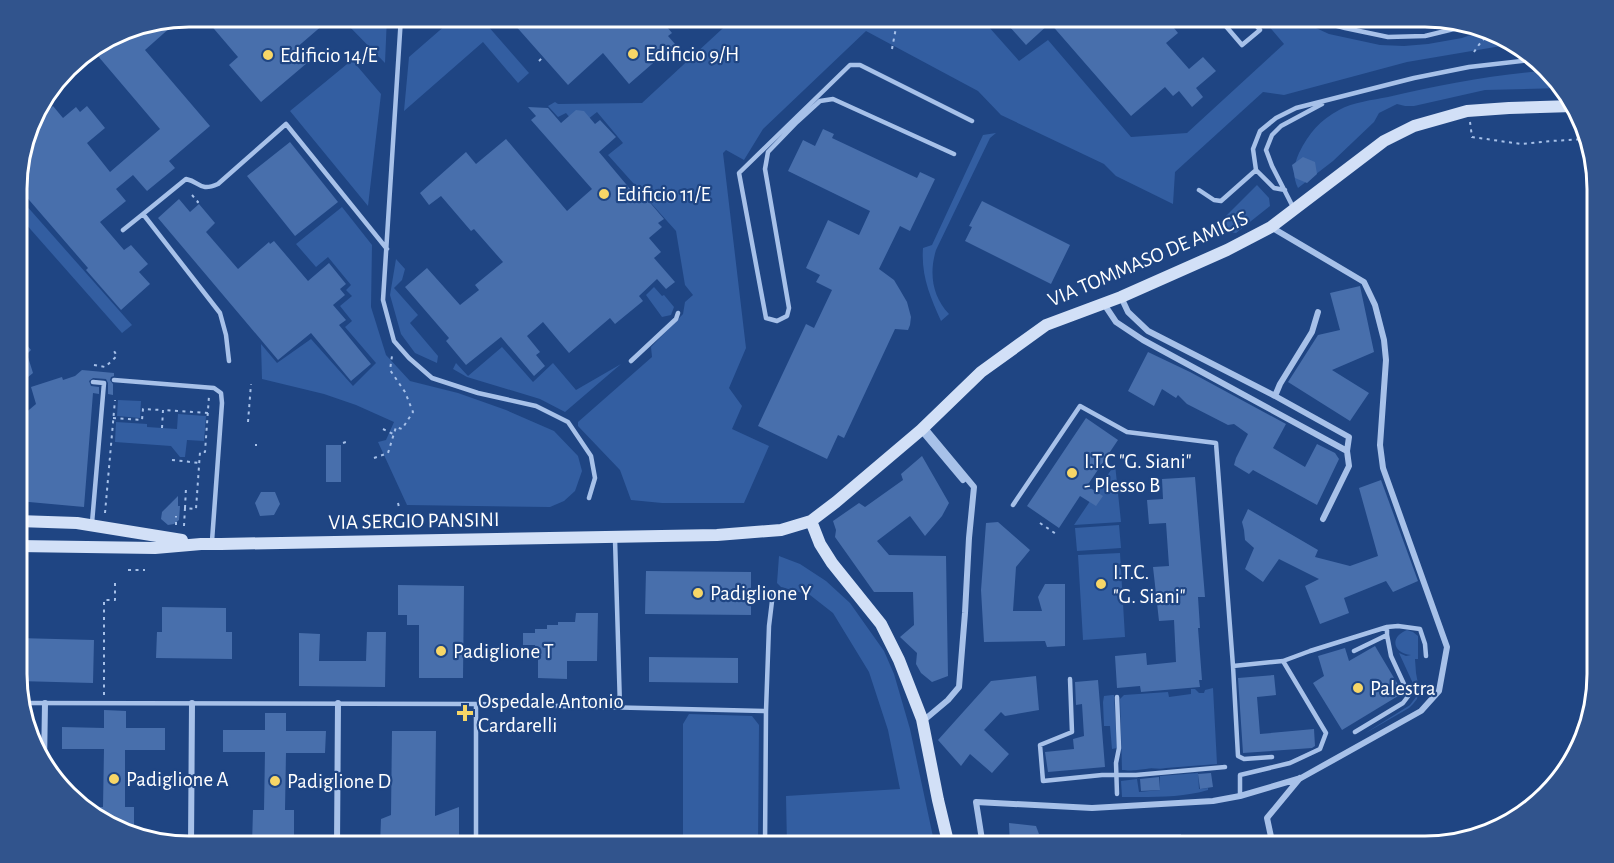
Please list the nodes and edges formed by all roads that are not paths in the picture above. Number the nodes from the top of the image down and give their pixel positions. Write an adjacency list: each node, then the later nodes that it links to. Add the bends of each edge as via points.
1 (400, 27): 18 (lane)
2 (1227, 27): 3 (lane, via 1242,45 1260,30)
3 (1257, 27)
4 (1341, 27): 5 (lane, via 1388,38)
5 (1452, 29)
6 (1524, 61): 7 (lane, via 1469,67)
7 (1330, 100): 11 (lane, via 1296,108 1260,131 1253,149); 13 (lane, via 1281,126 1272,135 1266,150)
8 (1564, 106): 14 (main road, VIA TOMMASO DE AMICIS, via 1467,111 1414,126 1384,141)
9 (972, 120): 10 (lane, via 860,65 850,64 739,173 766,318 777,321 787,316 789,309 765,169 768,152 820,100 833,99)
10 (954, 154)
11 (1256, 170): 12 (lane, via 1221,201); 13 (lane, via 1274,188)
12 (1199, 190)
13 (1285, 190): 14 (lane)
14 (1294, 208): 16 (main road, VIA TOMMASO DE AMICIS)
15 (143, 214): 17 (lane); 18 (lane, via 186,179 200,187 218,184 286,124); 23 (lane, via 220,313)
16 (1270, 227): 19 (main road, VIA TOMMASO DE AMICIS); 61 (street, via 1365,282 1376,305 1386,360 1380,445 1383,468 1447,647 1439,691 1421,711)
17 (123, 230)
18 (387, 249): 30 (lane, via 383,300 394,341 432,378 536,406 567,422 591,456 594,478)
19 (1121, 297): 20 (main road, VIA TOMMASO DE AMICIS); 27 (street, via 1128,312 1148,331)
20 (1104, 304): 28 (main road, VIA TOMMASO DE AMICIS, via 1046,325 981,372); 29 (street, via 1116,322 1143,340)
21 (1318, 312): 27 (street, via 1312,332)
22 (678, 313): 24 (lane)
23 (229, 361)
24 (632, 361)
25 (114, 380): 37 (lane, via 218,390 222,398)
26 (93, 382): 35 (lane, via 104,383)
27 (1275, 396): 29 (street, via 1349,437)
28 (923, 428): 34 (main road, VIA TOMMASO DE AMICIS); 55 (street, via 970,488 956,686)
29 (1347, 451): 32 (street, via 1349,466)
30 (589, 498)
31 (1013, 505): 45 (lane, via 1080,406 1127,432 1215,443)
32 (1323, 519)
33 (27, 520): 35 (main road)
34 (811, 521): 36 (main road, VIA SERGIO PANSINI, via 782,530); 55 (main road, via 832,563 881,624)
35 (92, 526): 37 (main road)
36 (615, 537): 37 (main road, VIA SERGIO PANSINI); 53 (lane)
37 (207, 544): 38 (main road, VIA SERGIO PANSINI, via 155,548)
38 (27, 546)
39 (773, 593): 54 (lane)
40 (1387, 627): 41 (lane); 43 (lane, via 1420,629); 44 (lane)
41 (1387, 635): 42 (lane); 56 (lane, via 1390,656 1409,695 1403,703)
42 (1354, 651)
43 (1426, 656)
44 (1283, 661): 45 (lane); 63 (lane, via 1326,733 1320,749 1290,763 1240,775)
45 (1233, 666): 58 (lane, via 1238,756)
46 (1070, 679): 60 (lane, via 1072,732 1040,745 1043,781)
47 (1117, 697): 60 (lane)
48 (29, 703): 49 (lane)
49 (45, 703): 50 (lane); 57 (street)
50 (192, 703): 51 (lane); 64 (street)
51 (338, 703): 52 (lane); 65 (street)
52 (476, 704): 53 (lane); 66 (lane)
53 (620, 707): 54 (lane)
54 (766, 711): 67 (lane)
55 (922, 720): 68 (main road)
56 (1355, 732)
57 (44, 747)
58 (1272, 757)
59 (1225, 768): 60 (lane)
60 (1116, 775): 62 (lane)
61 (1300, 778): 63 (street); 70 (street, via 1268,818)
62 (1117, 794)
63 (1240, 796): 69 (street, via 1092,808 976,802)
64 (191, 836)
65 (337, 836)
66 (476, 836)
67 (765, 836)
68 (947, 836)
69 (981, 836)
70 (1271, 836)

